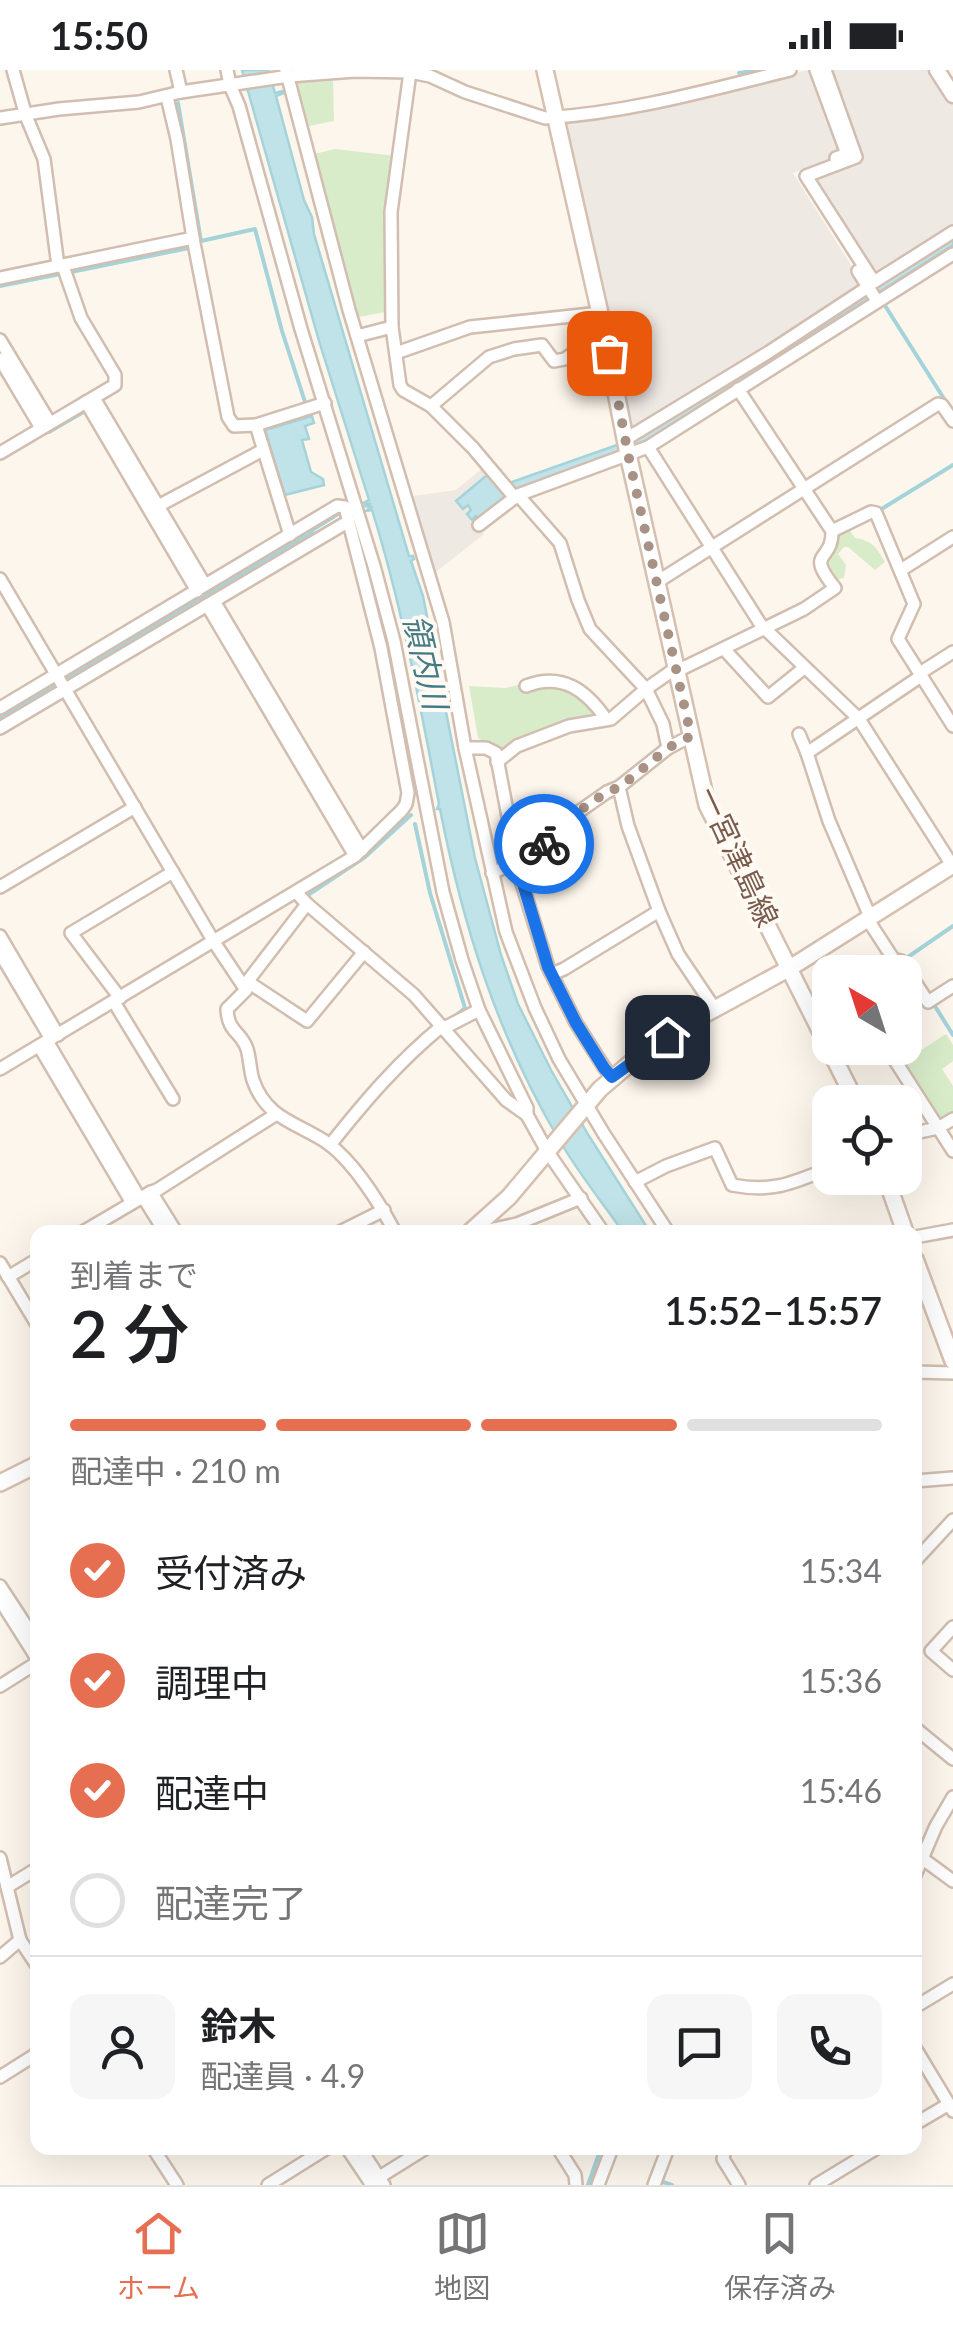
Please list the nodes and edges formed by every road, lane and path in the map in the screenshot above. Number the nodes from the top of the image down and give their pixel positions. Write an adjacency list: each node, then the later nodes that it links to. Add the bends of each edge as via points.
1 (13, 70): 16 (street)
2 (176, 70): 13 (street)
3 (227, 70): 12 (street)
4 (545, 70): 17 (main road, 一宮津島線)
5 (790, 70): 11 (street)
6 (816, 70): 19 (street, via 846,154 796,173)
7 (825, 70): 19 (street, via 856,157 806,176)
8 (937, 70): 14 (street)
9 (410, 72): 10 (street); 17 (street); 27 (street, via 391,212)
10 (286, 74): 12 (street); 29 (street)
11 (736, 76): 17 (street, via 610,112)
12 (232, 85): 13 (street); 35 (street)
13 (182, 92): 15 (street)
14 (953, 95)
15 (167, 96): 16 (street); 21 (street)
16 (26, 116): 18 (street); 23 (street, via 44,159)
17 (556, 117): 26 (main road, 一宮津島線)
18 (0, 118)
19 (816, 198): 25 (street)
20 (953, 232): 25 (street)
21 (192, 238): 23 (street); 38 (street, via 228,417 234,426)
22 (953, 254): 25 (street)
23 (60, 266): 24 (street); 34 (street, via 114,376 115,385)
24 (0, 278)
25 (870, 288): 33 (street); 40 (street)
26 (600, 314): 28 (main road, 一宮津島線); 31 (street, via 470,327)
27 (392, 327): 29 (street); 31 (street)
28 (604, 330): 36 (street, via 565,359 554,361 542,345 488,357); 40 (main road, 一宮津島線)
29 (357, 336): 75 (street, via 443,622)
30 (0, 340): 39 (street)
31 (396, 354): 36 (street, via 403,390)
32 (0, 359): 39 (street)
33 (738, 389): 41 (street); 44 (street)
34 (90, 400): 39 (street); 46 (street); 56 (street)
35 (325, 403): 38 (street); 103 (street, via 394,641 443,892)
36 (431, 406): 45 (street)
37 (953, 422): 44 (street, via 938,404)
38 (256, 425): 42 (street)
39 (46, 426): 43 (street)
40 (627, 446): 41 (street); 45 (street); 55 (main road, 一宮津島線)
41 (648, 446): 52 (street)
42 (263, 450): 46 (street); 50 (street)
43 (0, 453)
44 (804, 489): 49 (street); 52 (street)
45 (512, 493): 48 (street); 67 (street, via 560,544 590,628)
46 (158, 506): 56 (street)
47 (349, 521): 50 (street, via 345,506 338,506); 57 (street); 81 (street, via 382,648 408,793 402,810)
48 (479, 525)
49 (832, 531): 53 (street, via 876,513); 58 (street, via 820,565 835,588)
50 (290, 535): 56 (street)
51 (953, 537): 53 (street)
52 (711, 548): 55 (street); 58 (street)
53 (901, 570): 64 (street, via 914,604 898,639)
54 (0, 579): 63 (street)
55 (657, 582): 62 (main road, 一宮津島線)
56 (201, 588): 63 (street)
57 (210, 603): 66 (street); 81 (street)
58 (764, 628): 59 (street); 61 (street)
59 (724, 649): 61 (street, via 768,696); 62 (street)
60 (953, 652): 64 (street)
61 (804, 668): 70 (street)
62 (677, 670): 67 (street); 74 (main road, 一宮津島線)
63 (56, 675): 66 (street); 68 (street)
64 (920, 675): 70 (street); 71 (street)
65 (526, 686): 69 (street, via 568,682)
66 (65, 689): 72 (street); 80 (street)
67 (646, 689): 69 (street); 76 (street)
68 (0, 708)
69 (606, 719): 78 (street, via 517,746)
70 (859, 719): 77 (street); 83 (street)
71 (953, 726)
72 (0, 728)
73 (799, 734): 77 (street)
74 (691, 736): 76 (street); 96 (main road, 一宮津島線, via 707,805)
75 (465, 748): 78 (street, via 486,748); 85 (street)
76 (668, 748): 79 (street)
77 (807, 754): 90 (street)
78 (497, 762): 82 (street)
79 (620, 787): 82 (street, via 579,811); 89 (street)
80 (134, 807): 84 (street); 86 (street)
81 (358, 853): 87 (street)
82 (517, 863): 85 (street); 97 (street)
83 (953, 865): 90 (main road)
84 (173, 872): 92 (street); 101 (street, via 71,933)
85 (492, 873): 111 (street, via 523,979)
86 (0, 887)
87 (296, 892): 88 (street); 92 (street)
88 (307, 904): 93 (street); 98 (street)
89 (659, 910): 97 (street); 102 (street, via 678,954)
90 (869, 919): 95 (street); 96 (main road)
91 (0, 936): 106 (street)
92 (214, 942): 98 (street); 101 (street)
93 (364, 952): 98 (street, via 307,1022); 105 (street)
94 (0, 954): 106 (street)
95 (891, 955)
96 (790, 968): 102 (main road); 104 (main road, 一宮津島線)
97 (552, 974): 109 (street)
98 (246, 984): 112 (street, via 227,1009 227,1023 246,1045 254,1082)
99 (953, 986): 100 (street, via 928,1002)
100 (922, 994)
101 (117, 1000): 106 (street); 110 (street)
102 (715, 1009): 109 (main road)
103 (480, 1010): 105 (street); 113 (street)
104 (812, 1010)
105 (443, 1027): 113 (street); 117 (street, via 373,1090)
106 (49, 1040): 108 (street); 123 (street)
107 (898, 1065): 115 (street)
108 (0, 1069)
109 (612, 1077): 111 (main road)
110 (172, 1099)
111 (585, 1107): 118 (main road); 121 (street)
112 (275, 1115): 117 (street); 123 (street)
113 (526, 1115): 118 (street)
114 (953, 1119): 115 (street)
115 (938, 1128): 116 (street); 119 (street)
116 (922, 1132)
117 (330, 1144): 125 (street)
118 (549, 1148): 124 (street); 131 (main road)
119 (953, 1152)
120 (812, 1175): 121 (street, via 764,1189 732,1185 715,1148)
121 (635, 1182): 134 (street)
122 (892, 1195): 135 (main road)
123 (142, 1198): 126 (street); 127 (street); 128 (street)
124 (581, 1198): 132 (street); 133 (street)
125 (384, 1210): 129 (street); 130 (street)
126 (94, 1225)
127 (160, 1225)
128 (169, 1225)
129 (354, 1225)
130 (392, 1225)
131 (483, 1225)
132 (513, 1225)
133 (598, 1225)
134 (663, 1225)
135 (903, 1225)
136 (953, 1230): 137 (street)
137 (922, 1236)
138 (0, 1262): 141 (street)
139 (30, 1265): 141 (street)
140 (922, 1277): 143 (main road)
141 (7, 1282): 142 (street)
142 (30, 1315)
143 (953, 1361)
144 (922, 1372): 145 (street)
145 (953, 1373)
146 (30, 1468): 149 (main road)
147 (953, 1478): 148 (street)
148 (922, 1480)
149 (0, 1483)
150 (953, 1520): 151 (street)
151 (922, 1553)
152 (0, 1586): 155 (street)
153 (0, 1600): 156 (street)
154 (953, 1626): 158 (street, via 931,1651)
155 (30, 1632)
156 (30, 1648)
157 (30, 1666): 159 (street)
158 (953, 1670)
159 (0, 1686)
160 (922, 1734): 161 (street)
161 (953, 1759)
162 (953, 1797): 164 (street)
163 (0, 1858): 167 (street)
164 (923, 1860): 166 (street)
165 (30, 1873): 167 (street)
166 (953, 1880)
167 (7, 1887): 168 (street)
168 (20, 1940): 169 (street); 170 (street)
169 (30, 1955)
170 (0, 1957)
171 (953, 1984): 172 (street)
172 (922, 2003)
173 (30, 2058): 175 (street)
174 (922, 2059): 176 (street)
175 (0, 2077)
176 (951, 2107): 177 (street)
177 (922, 2121)
178 (157, 2155): 189 (street)
179 (315, 2155): 190 (street)
180 (353, 2155): 188 (street)
181 (363, 2155): 188 (street)
182 (416, 2155): 188 (street)
183 (562, 2155): 191 (street)
184 (609, 2155): 192 (street)
185 (665, 2155): 193 (street)
186 (724, 2155): 194 (street)
187 (865, 2155): 195 (street)
188 (376, 2182)
189 (176, 2185)
190 (268, 2185)
191 (576, 2185)
192 (598, 2185)
193 (654, 2185)
194 (738, 2185)
195 (816, 2185)

